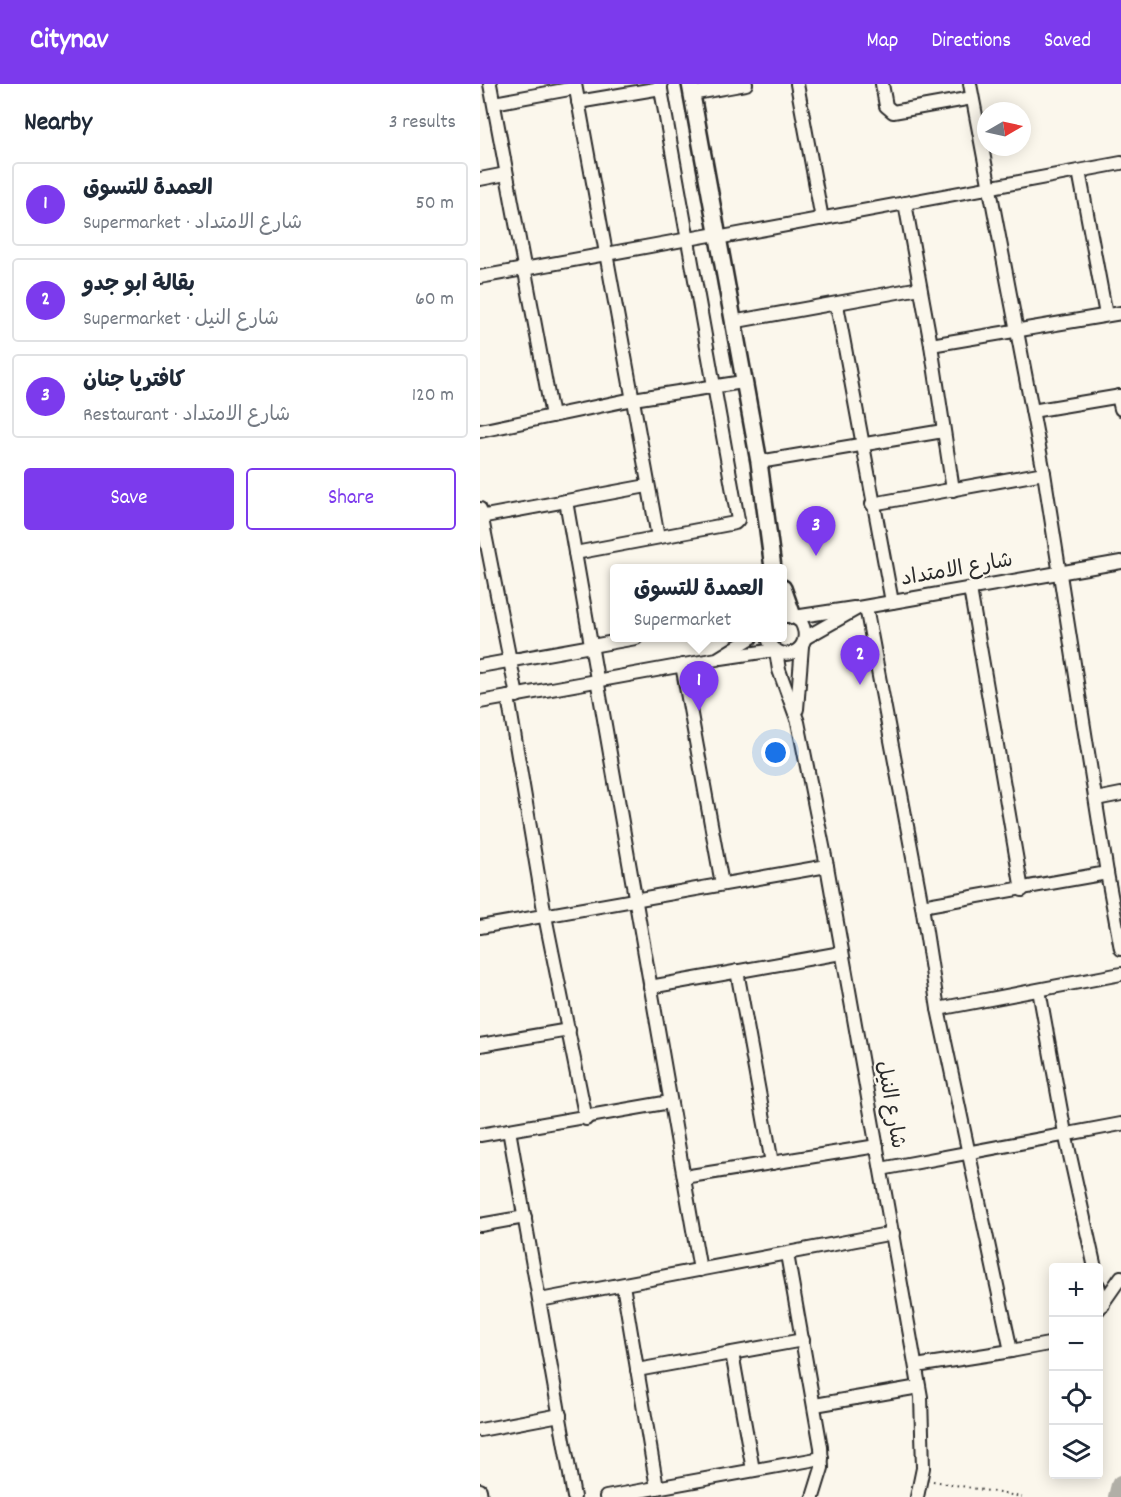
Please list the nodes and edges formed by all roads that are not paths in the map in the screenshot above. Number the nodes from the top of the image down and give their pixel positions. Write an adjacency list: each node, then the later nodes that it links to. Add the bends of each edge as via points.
1 (490, 84): 11 (street)
2 (746, 84): 8 (street)
3 (797, 84): 18 (street)
4 (882, 84): 9 (street, via 886,106 893,112)
5 (970, 84): 9 (street)
6 (575, 86): 10 (street); 11 (street)
7 (661, 86): 10 (street); 20 (street)
8 (690, 89): 19 (main road)
9 (972, 98): 16 (street)
10 (578, 102): 21 (street)
11 (494, 103): 14 (street)
12 (1121, 163): 13 (street)
13 (1079, 171): 16 (street); 27 (street)
14 (506, 174): 15 (street); 22 (street)
15 (480, 179)
16 (990, 188): 17 (street); 29 (street)
17 (905, 202): 18 (street); 24 (street)
18 (822, 219): 19 (street)
19 (717, 236): 20 (street); 28 (main road)
20 (688, 240): 21 (street); 32 (street)
21 (607, 254): 22 (street); 33 (street)
22 (525, 269): 23 (street); 36 (street)
23 (480, 277)
24 (920, 288): 25 (street); 30 (street)
25 (837, 305): 28 (street); 39 (street)
26 (1121, 313): 27 (street)
27 (1106, 315): 29 (street)
28 (732, 322): 31 (main road)
29 (1018, 331): 30 (street); 35 (street)
30 (931, 345): 38 (street)
31 (743, 382): 32 (street); 40 (main road)
32 (715, 386): 33 (street); 47 (street, via 738,520)
33 (633, 399): 36 (street); 42 (street)
34 (1120, 400): 35 (street)
35 (1032, 411): 41 (street)
36 (552, 416): 37 (street)
37 (480, 431)
38 (943, 431): 39 (street); 43 (street)
39 (862, 445): 40 (street); 45 (street)
40 (759, 462): 50 (main road)
41 (1044, 473): 43 (street); 51 (street)
42 (648, 486): 44 (street); 47 (street)
43 (953, 490): 45 (street)
44 (566, 501): 46 (street); 48 (street)
45 (872, 504): 53 (street)
46 (480, 514): 63 (street)
47 (658, 537): 48 (street)
48 (575, 553): 60 (street)
49 (1121, 562): 51 (street, شارع الامتداد)
50 (774, 564)
51 (1060, 574): 52 (street, شارع الامتداد); 71 (street)
52 (970, 589): 53 (street, شارع الامتداد); 75 (street)
53 (892, 602): 54 (street, شارع الامتداد)
54 (862, 607): 55 (street); 59 (street, شارع الامتداد); 77 (street)
55 (790, 616): 59 (street, via 801,621)
56 (610, 642): 60 (street)
57 (745, 642): 62 (street)
58 (771, 642): 61 (street, شارع النيل)
59 (803, 642): 61 (street, شارع الامتداد, via 787,654); 69 (street, شارع النيل, via 797,681)
60 (590, 645): 63 (street); 66 (street)
61 (776, 650): 62 (street, شارع الامتداد); 69 (street, شارع النيل)
62 (717, 659): 64 (street)
63 (510, 660): 65 (street); 67 (street)
64 (682, 665): 66 (street); 74 (street)
65 (480, 666)
66 (596, 681): 67 (street); 76 (street)
67 (512, 697): 68 (street); 78 (street)
68 (480, 702)
69 (798, 722): 72 (street, شارع النيل)
70 (1121, 794): 71 (street)
71 (1096, 798): 73 (street)
72 (827, 866): 74 (street); 81 (street, شارع النيل)
73 (1107, 873): 75 (street); 80 (street)
74 (722, 884): 76 (street)
75 (1022, 890): 77 (street)
76 (634, 899): 78 (street); 84 (street)
77 (922, 906): 86 (street)
78 (545, 916): 79 (street); 87 (street)
79 (480, 927)
80 (1121, 945)
81 (841, 953): 82 (street); 95 (street, شارع النيل)
82 (737, 971): 84 (street); 97 (street)
83 (1121, 974): 85 (street)
84 (650, 987): 89 (street)
85 (1039, 990): 86 (street); 93 (street)
86 (938, 1009): 96 (street)
87 (569, 1030): 88 (street); 90 (street)
88 (480, 1044)
89 (670, 1102): 90 (street); 99 (street)
90 (586, 1119): 92 (street)
91 (1121, 1124): 93 (street)
92 (509, 1130): 94 (street); 100 (street)
93 (1065, 1133): 96 (street); 104 (street)
94 (480, 1135)
95 (877, 1146): 97 (street); 98 (street, شارع النيل)
96 (971, 1152): 98 (street); 112 (street)
97 (772, 1163): 99 (street)
98 (881, 1169): 102 (street, شارع النيل)
99 (684, 1177): 105 (street)
100 (525, 1217): 101 (street); 108 (street)
101 (480, 1226)
102 (892, 1233): 103 (street); 114 (street, شارع النيل)
103 (787, 1254): 105 (street); 110 (street)
104 (1094, 1263)
105 (700, 1270): 107 (street)
106 (1121, 1277): 109 (street)
107 (623, 1285): 108 (street); 115 (street)
108 (540, 1300): 118 (street)
109 (1103, 1305)
110 (803, 1340): 113 (street); 117 (street)
111 (1049, 1343): 112 (street)
112 (1011, 1351): 114 (street)
113 (732, 1353): 115 (street); 121 (street)
114 (916, 1366): 116 (street, شارع النيل)
115 (637, 1370): 122 (street)
116 (919, 1387): 117 (street); 128 (street, شارع النيل, via 924,1435)
117 (815, 1405): 120 (street)
118 (560, 1415): 119 (street); 125 (street)
119 (480, 1430)
120 (822, 1458): 121 (street); 127 (street)
121 (753, 1470): 122 (street)
122 (657, 1488): 126 (street)
123 (480, 1490): 124 (street)
124 (481, 1497)
125 (574, 1497)
126 (606, 1497)
127 (813, 1497)
128 (917, 1497)

